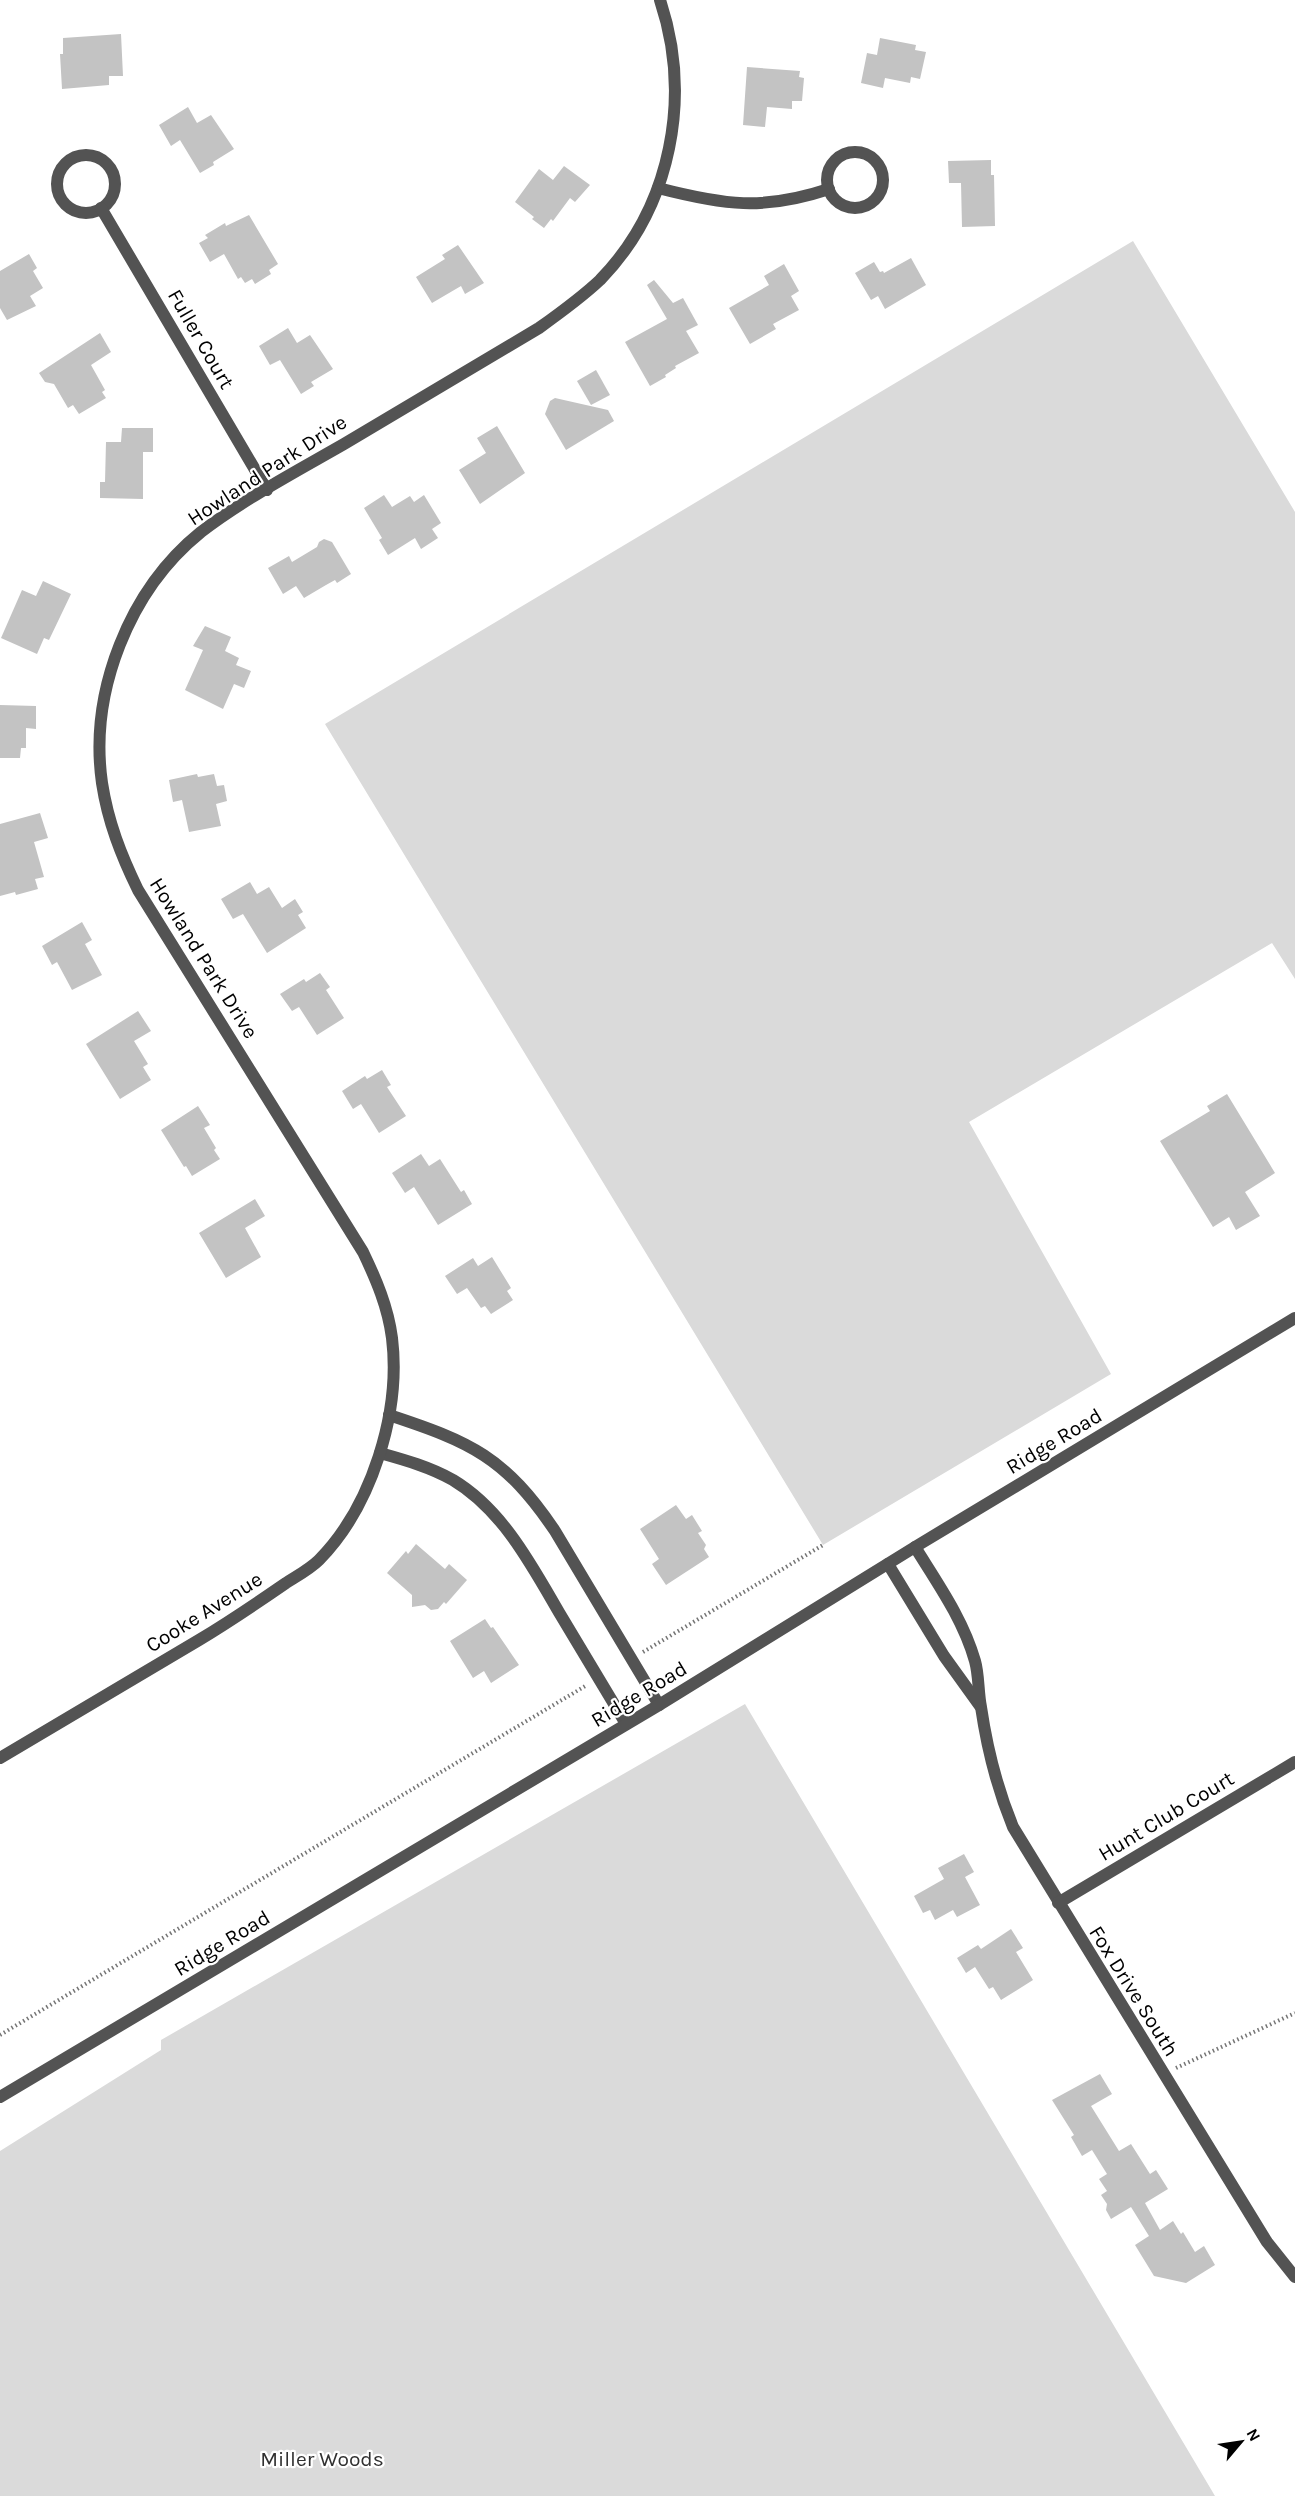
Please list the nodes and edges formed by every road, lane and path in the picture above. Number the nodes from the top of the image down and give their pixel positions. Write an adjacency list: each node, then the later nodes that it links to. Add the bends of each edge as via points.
1 (660, 0): 2 (street, Howland Park Drive, via 673,46 676,110)
2 (658, 188): 3 (street, via 741,204 799,199); 5 (street, Howland Park Drive, via 622,254 600,280 567,308)
3 (829, 189): 3 (street, via 840,203 858,208 867,205 883,184 880,166 857,152 840,156 829,171)
4 (101, 208): 4 (street, via 84,213 67,206 61,198 57,180 73,158 101,159 113,174 113,193); 5 (street, Fuller Court)
5 (267, 489): 7 (street, Howland Park Drive, via 201,532 162,572 138,606 114,661 106,694 100,742 102,781 116,843 138,890 348,1226 376,1280 392,1338)
6 (1295, 1318): 10 (street, Ridge Road)
7 (389, 1415): 8 (street, Howland Park Drive); 12 (street, via 446,1433 506,1470 555,1531)
8 (380, 1453): 13 (street, via 454,1481 505,1527); 17 (street, Cooke Avenue, via 363,1497 318,1561 239,1616)
9 (823, 1545): 12 (path)
10 (915, 1547): 11 (street, Ridge Road); 15 (street, Fox Drive South, via 962,1622 976,1663)
11 (888, 1564): 14 (street, Ridge Road); 15 (street, Fox Drive South, via 944,1656)
12 (632, 1659): 14 (street)
13 (598, 1678): 16 (street); 21 (path)
14 (659, 1705): 16 (street, Ridge Road)
15 (981, 1707): 19 (street, Fox Drive South, via 1001,1797 1013,1827)
16 (626, 1724): 23 (street, Ridge Road)
17 (0, 1758)
18 (1295, 1762): 19 (street, Hunt Club Court)
19 (1058, 1903): 22 (street, Fox Drive South)
20 (1295, 2013): 22 (path, via 1186,2061)
21 (0, 2035)
22 (1164, 2076): 24 (street, Fox Drive South, via 1267,2242)
23 (0, 2097)
24 (1295, 2277)

